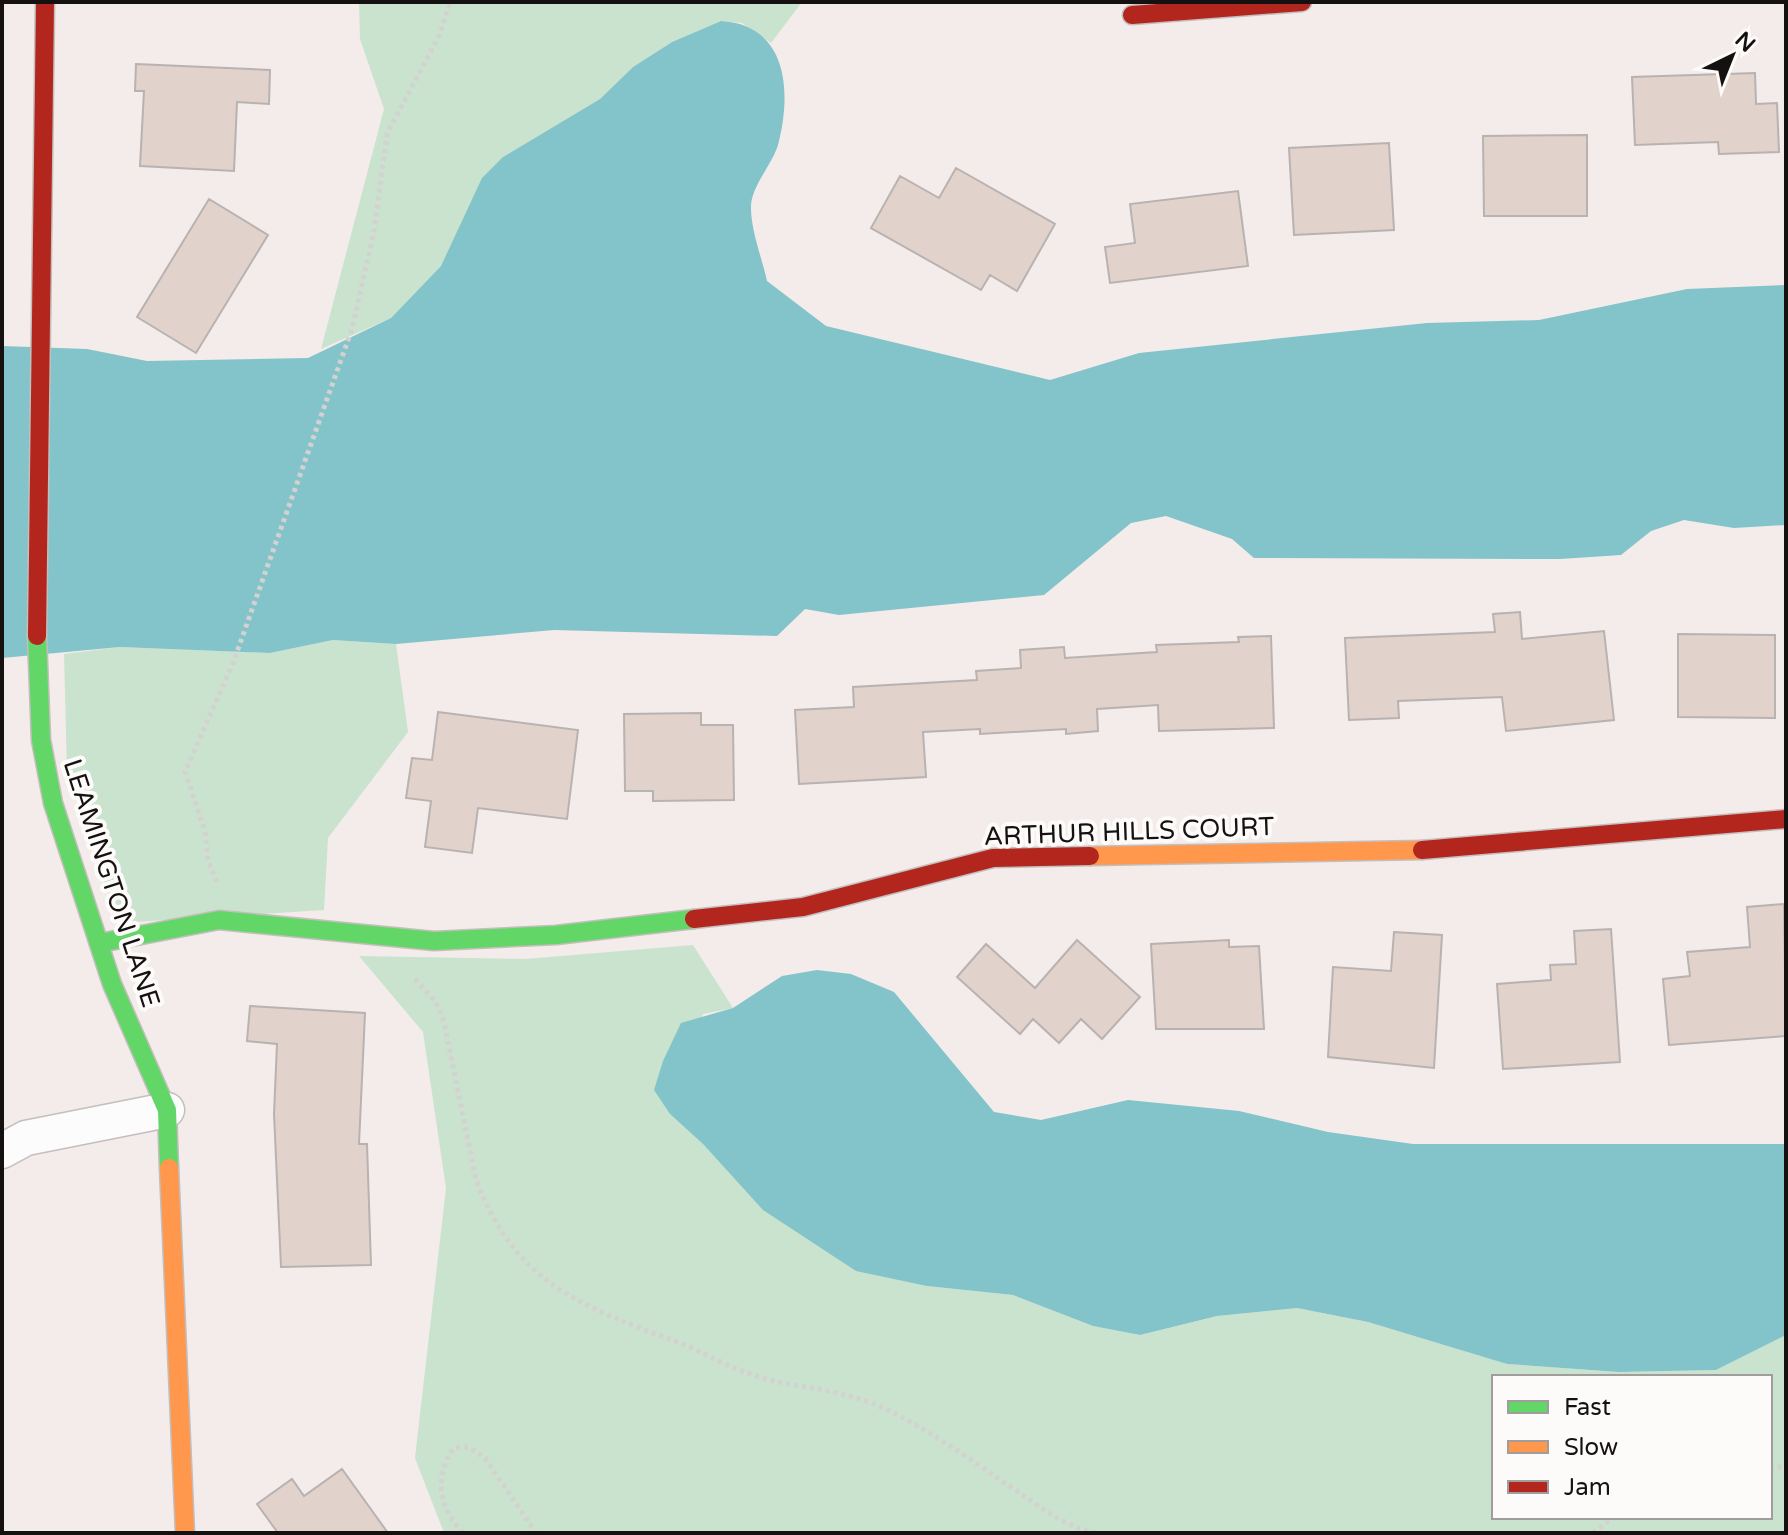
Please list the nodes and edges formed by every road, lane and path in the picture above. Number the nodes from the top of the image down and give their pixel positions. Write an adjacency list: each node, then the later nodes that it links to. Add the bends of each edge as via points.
1 (45, 2): 8 (street, LEAMINGTON LANE, via 36,675 53,803)
2 (450, 2): 6 (path, via 440,34 387,134 374,231 349,336 233,663 185,772 205,831 208,860)
3 (1302, 2): 4 (street)
4 (1132, 15)
5 (1786, 819): 7 (street, ARTHUR HILLS COURT, via 1462,849 993,858 803,907 556,935 434,941)
6 (236, 922): 7 (street, ARTHUR HILLS COURT); 8 (street, ARTHUR HILLS COURT, via 219,920)
7 (377, 935): 15 (path, via 436,1002 476,1180 485,1205 523,1262 590,1309 753,1375 882,1407 1049,1514)
8 (100, 943): 9 (street, LEAMINGTON LANE, via 112,984)
9 (167, 1110): 10 (street, via 26,1138); 12 (street, LEAMINGTON LANE)
10 (2, 1151)
11 (1611, 1519): 16 (path)
12 (185, 1533)
13 (463, 1533): 14 (path, via 443,1501 440,1485 443,1463 454,1448 469,1447 485,1458)
14 (536, 1533)
15 (1097, 1533)
16 (1593, 1533)

